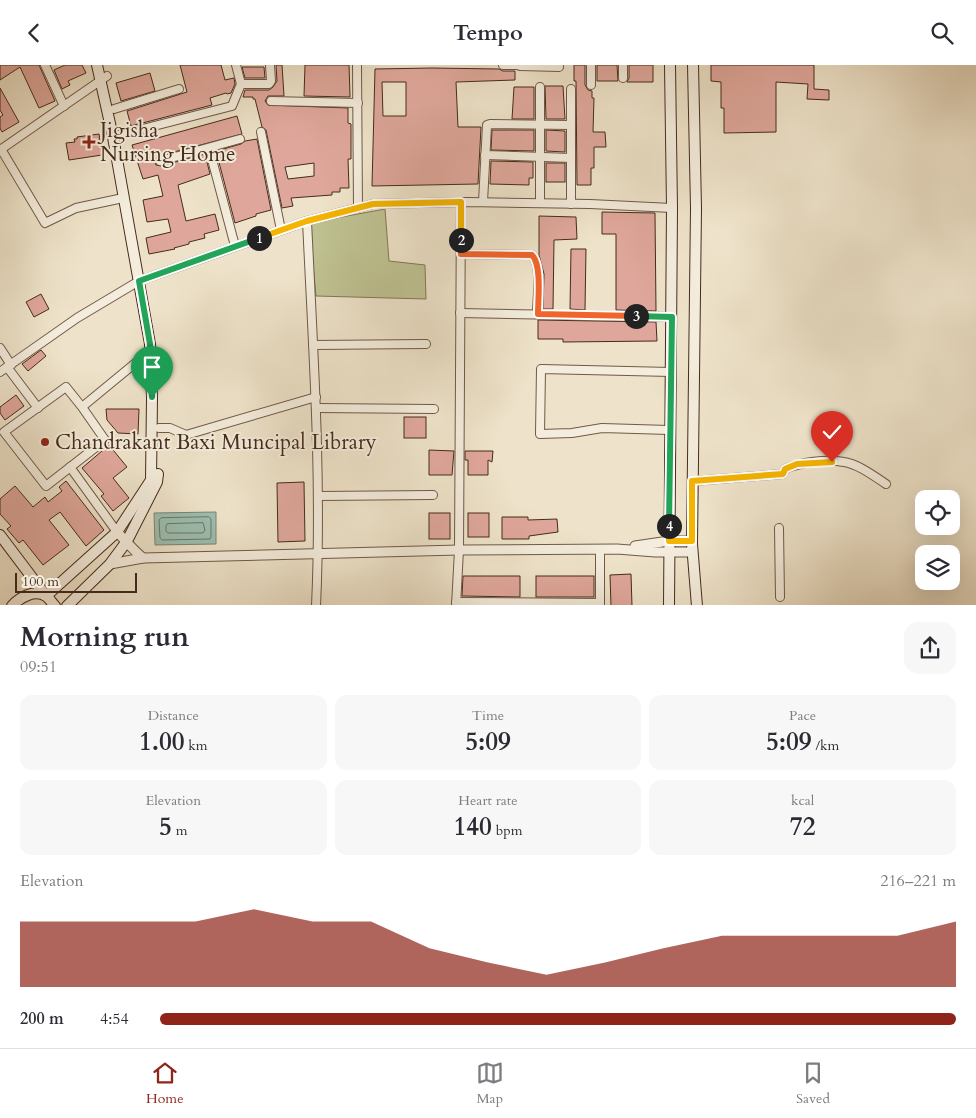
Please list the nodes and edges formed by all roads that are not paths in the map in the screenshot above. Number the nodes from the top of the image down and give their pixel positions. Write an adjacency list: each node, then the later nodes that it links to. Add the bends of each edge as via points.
1 (45, 65): 22 (street)
2 (97, 65): 13 (main road)
3 (236, 65): 15 (street)
4 (270, 65): 15 (street, via 269,83)
5 (358, 65): 21 (street)
6 (503, 65): 7 (street)
7 (520, 65): 12 (street)
8 (590, 65): 16 (street)
9 (623, 65): 14 (street)
10 (670, 65): 41 (main road)
11 (693, 65): 64 (main road, via 696,208)
12 (559, 67)
13 (104, 74): 22 (street); 23 (main road); 35 (main road)
14 (623, 78)
15 (241, 85): 27 (street, via 232,106)
16 (590, 85)
17 (540, 87): 24 (street)
18 (179, 89): 23 (street)
19 (571, 89): 25 (street)
20 (271, 101): 21 (street)
21 (358, 103): 40 (street)
22 (64, 106): 30 (street)
23 (114, 109): 27 (main road)
24 (540, 125): 25 (street); 31 (street, via 487,125); 32 (street)
25 (571, 125): 33 (street)
26 (262, 132): 43 (street)
27 (119, 135): 46 (main road)
28 (240, 139): 29 (street)
29 (209, 148): 34 (street); 44 (street)
30 (1, 150): 35 (street, via 45,223 76,208)
31 (485, 155): 32 (street); 37 (street)
32 (540, 157): 33 (street); 38 (street)
33 (571, 158): 39 (street)
34 (160, 161)
35 (123, 198): 46 (main road)
36 (461, 202): 37 (street); 40 (street, via 373,204); 45 (street)
37 (483, 202): 38 (street)
38 (540, 203): 39 (street)
39 (571, 204): 41 (street)
40 (358, 208): 42 (street)
41 (672, 208): 49 (main road)
42 (307, 221): 43 (street); 51 (street)
43 (281, 230): 44 (street)
44 (235, 246): 46 (street)
45 (461, 254): 47 (street); 48 (street, via 532,255 538,267)
46 (142, 280): 53 (main road); 54 (street, via 77,318); 61 (main road, via 156,343)
47 (460, 313): 48 (street); 76 (street)
48 (538, 314): 49 (street)
49 (672, 317): 55 (main road)
50 (426, 344): 51 (street)
51 (313, 345): 56 (street)
52 (0, 348): 54 (street)
53 (150, 351): 57 (street); 69 (main road, via 151,480)
54 (6, 368): 58 (street)
55 (671, 372): 62 (main road); 62 (street, via 542,369 541,379 540,434 572,433 602,427)
56 (316, 397): 59 (street); 61 (street, via 186,435)
57 (82, 407): 58 (street, via 66,387); 63 (street, via 105,440)
58 (38, 408): 63 (street, via 4,432 46,486)
59 (316, 408): 60 (street); 67 (street)
60 (434, 409)
61 (159, 428): 71 (main road, via 158,482)
62 (669, 430): 72 (main road)
63 (70, 467): 69 (street)
64 (692, 481): 65 (street, via 783,474 785,469 797,464 844,462); 73 (main road)
65 (886, 485)
66 (433, 495): 67 (street)
67 (318, 496): 79 (street)
68 (780, 528): 83 (street)
69 (117, 532): 71 (street); 82 (main road)
70 (0, 535): 82 (main road)
71 (127, 541): 80 (street); 81 (main road)
72 (669, 541): 73 (street); 75 (street); 77 (main road)
73 (692, 541): 78 (main road)
74 (600, 549): 75 (street); 76 (street); 87 (street)
75 (617, 549): 77 (street)
76 (458, 550): 79 (street); 84 (street)
77 (669, 552): 78 (street); 92 (main road)
78 (692, 552): 93 (main road)
79 (318, 554): 80 (street); 91 (street)
80 (143, 558): 81 (street)
81 (110, 564): 90 (main road)
82 (46, 595): 88 (main road, via 33,593); 89 (main road)
83 (780, 597)
84 (456, 604): 85 (street)
85 (509, 604): 86 (street)
86 (562, 604): 87 (street)
87 (600, 604)
88 (12, 605)
89 (55, 605)
90 (67, 605)
91 (316, 605)
92 (669, 605)
93 (697, 605)

